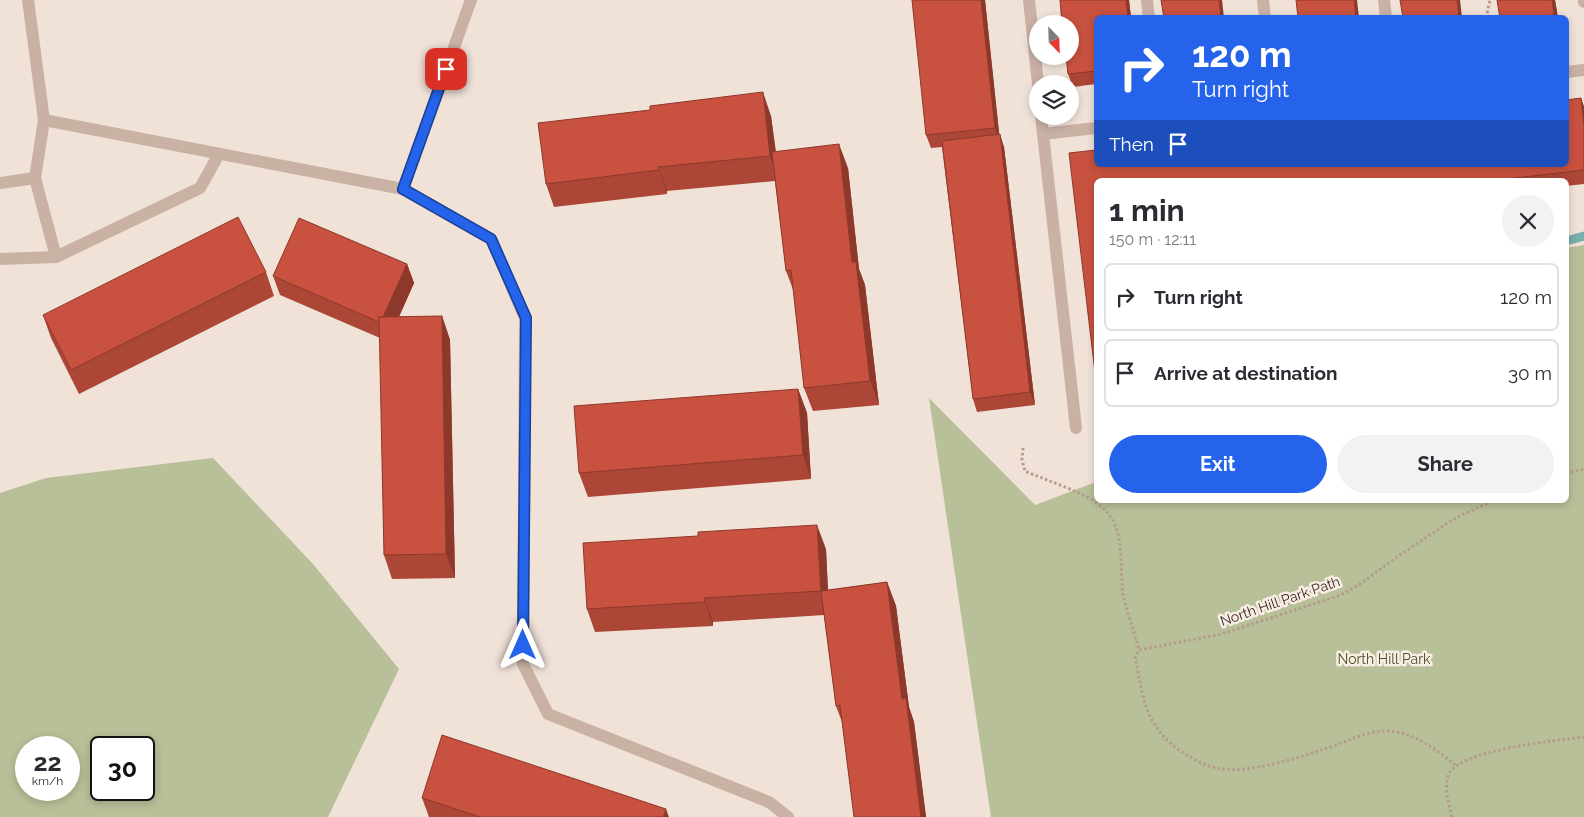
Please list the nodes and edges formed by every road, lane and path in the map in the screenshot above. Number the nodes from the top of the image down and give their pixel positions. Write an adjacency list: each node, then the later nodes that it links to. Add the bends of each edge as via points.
1 (28, 0): 15 (street)
2 (471, 0): 22 (street)
3 (1029, 0): 14 (street)
4 (1147, 0): 8 (street)
5 (1263, 0): 9 (street)
6 (1384, 0): 10 (street)
7 (1490, 0): 11 (path)
8 (1149, 15)
9 (1265, 15)
10 (1386, 15)
11 (1487, 15)
12 (1584, 70): 13 (street)
13 (1569, 72)
14 (1037, 75)
15 (44, 120): 19 (street); 20 (street)
16 (1042, 125): 18 (street)
17 (1094, 128): 18 (street)
18 (1043, 134): 25 (street)
19 (219, 154): 22 (street); 23 (street, via 200,188)
20 (35, 178): 21 (street); 23 (street)
21 (0, 183)
22 (403, 189): 35 (street, via 491,239 526,318 523,664 548,714 769,802)
23 (56, 257): 24 (street)
24 (0, 259)
25 (1076, 428)
26 (1023, 448): 29 (path, via 1025,472)
27 (1584, 468): 28 (path)
28 (1569, 472)
29 (1094, 503)
30 (1095, 503): 32 (path, via 1114,522 1119,536 1124,595)
31 (1488, 503): 32 (path, North Hill Park Path, via 1457,517 1340,595 1221,634)
32 (1138, 650): 34 (path, via 1135,658 1151,719 1166,740 1191,759 1218,768 1241,769 1305,756 1362,735 1391,731 1409,735)
33 (1584, 737): 34 (path, via 1502,750)
34 (1456, 765): 36 (path, via 1448,774 1447,792)
35 (788, 817)
36 (1452, 817)

